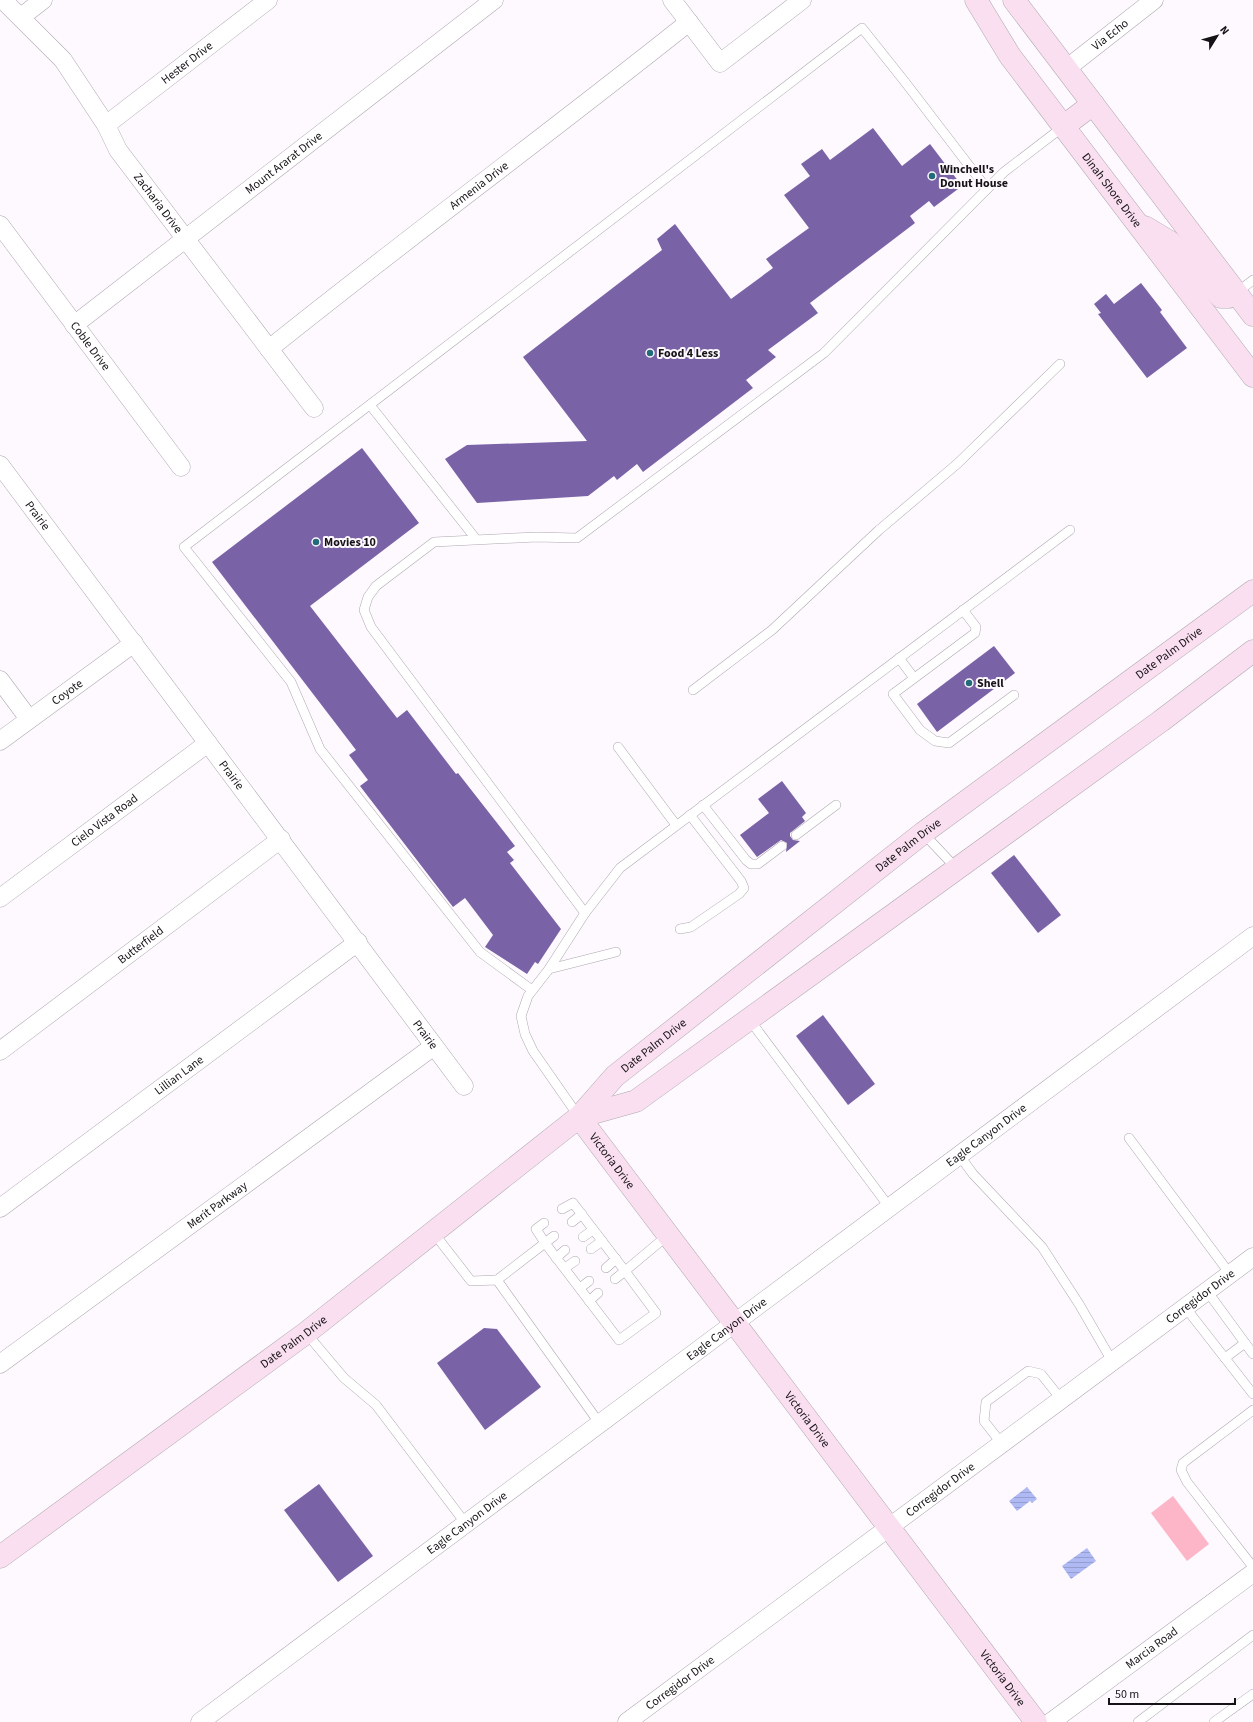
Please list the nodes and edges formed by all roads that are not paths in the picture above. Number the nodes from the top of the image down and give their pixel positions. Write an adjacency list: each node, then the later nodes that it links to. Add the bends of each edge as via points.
1 (3, 0): 10 (street, Zacharia Drive)
2 (43, 0): 10 (street)
3 (268, 0): 14 (street, Hester Drive)
4 (494, 0): 19 (street, Mount Ararat Drive)
5 (672, 0): 11 (street)
6 (802, 0): 11 (street, via 720,63)
7 (976, 0): 15 (main road, Dinah Shore Drive, via 1010,56)
8 (1154, 0): 12 (street, Via Echo)
9 (1014, 2): 12 (main road)
10 (21, 17): 14 (street, Zacharia Drive, via 63,60)
11 (688, 22): 23 (street, Armenia Drive)
12 (1066, 69): 13 (main road)
13 (1093, 104): 15 (main road); 20 (main road)
14 (106, 125): 19 (street, Zacharia Drive, via 118,150)
15 (1064, 126): 16 (lane, via 1004,172); 17 (main road, Dinah Shore Drive)
16 (987, 189): 26 (lane, via 862,28); 31 (lane, via 824,353 577,538)
17 (1135, 221): 20 (main road, via 1170,242 1220,297 1229,297); 25 (main road, Dinah Shore Drive)
18 (0, 225): 22 (street, Coble Drive)
19 (186, 239): 22 (street, Mount Ararat Drive); 23 (street, Zacharia Drive)
20 (1245, 287): 21 (main road)
21 (1253, 315)
22 (74, 325): 29 (street, Coble Drive)
23 (269, 349): 27 (street, Zacharia Drive)
24 (1060, 364): 39 (lane, via 957,464 878,530 772,630)
25 (1253, 376)
26 (370, 405): 31 (lane); 61 (lane, via 184,547 291,682 320,749 451,916 480,952)
27 (314, 408)
28 (0, 465): 34 (street, Prairie)
29 (181, 467)
30 (1070, 530): 33 (lane)
31 (476, 539): 55 (lane, via 434,542 376,586 368,597 364,610 371,626)
32 (1253, 591): 49 (main road, Date Palm Drive)
33 (963, 610): 36 (lane); 37 (lane, via 976,627 975,633)
34 (134, 643): 41 (street, Coyote); 43 (street, Prairie)
35 (1253, 651): 53 (main road, Date Palm Drive)
36 (899, 658): 37 (lane); 45 (lane)
37 (914, 678): 40 (lane, via 893,694 920,730 935,741 949,743)
38 (0, 680): 41 (street)
39 (693, 690)
40 (1014, 695)
41 (29, 719): 42 (street, Coyote)
42 (0, 741)
43 (208, 743): 51 (street, Prairie); 54 (street, Cielo Vista Road)
44 (618, 747): 48 (lane)
45 (703, 805): 47 (lane); 52 (lane, via 751,864 758,864)
46 (836, 805): 50 (lane)
47 (690, 815): 48 (lane); 56 (lane, via 742,881 744,888 691,928)
48 (676, 825): 55 (lane, via 620,868)
49 (923, 833): 53 (lane); 66 (main road, Date Palm Drive, via 615,1076)
50 (796, 835)
51 (281, 839): 58 (street, Prairie); 64 (street, Butterfield)
52 (782, 846)
53 (957, 869): 62 (main road, Date Palm Drive)
54 (0, 898)
55 (585, 913): 60 (lane)
56 (680, 929)
57 (1253, 936): 68 (street, Eagle Canyon Drive)
58 (358, 942): 63 (street, Prairie); 69 (street, Lillian Lane)
59 (616, 952): 60 (lane)
60 (549, 969): 61 (lane)
61 (532, 990): 66 (lane, via 521,1016 525,1034 533,1051)
62 (749, 1019): 66 (main road, Date Palm Drive, via 636,1101); 70 (lane)
63 (434, 1046): 65 (street, Prairie); 106 (street, Merit Parkway)
64 (0, 1051)
65 (464, 1086)
66 (579, 1117): 76 (main road, Date Palm Drive); 77 (main road, Victoria Drive)
67 (1129, 1138): 91 (lane)
68 (959, 1155): 70 (street, Eagle Canyon Drive); 105 (lane, via 973,1174 1042,1247)
69 (0, 1208)
70 (890, 1208): 100 (street, Eagle Canyon Drive)
71 (562, 1209): 72 (lane, via 573,1203)
72 (582, 1214): 73 (lane); 75 (lane)
73 (572, 1222)
74 (544, 1223): 81 (lane, via 536,1229)
75 (593, 1230): 79 (lane); 80 (lane)
76 (433, 1232): 93 (lane, via 471,1281); 101 (main road, Date Palm Drive)
77 (668, 1235): 90 (lane); 100 (main road, Victoria Drive)
78 (554, 1236): 81 (lane)
79 (583, 1237)
80 (602, 1241): 82 (lane); 86 (lane)
81 (545, 1243): 85 (lane); 93 (lane)
82 (591, 1249)
83 (565, 1250): 85 (lane)
84 (1253, 1257): 91 (street, Corregidor Drive)
85 (556, 1258): 88 (lane)
86 (616, 1259): 89 (lane); 90 (lane)
87 (575, 1261): 88 (lane)
88 (564, 1268): 95 (lane)
89 (606, 1268)
90 (625, 1271): 92 (lane); 98 (lane, via 656,1313 619,1340)
91 (1230, 1274): 96 (street, Corregidor Drive)
92 (615, 1279)
93 (497, 1280): 110 (lane)
94 (589, 1280): 95 (lane)
95 (580, 1288): 98 (lane)
96 (1207, 1291): 99 (street, Corregidor Drive); 102 (lane)
97 (598, 1293): 98 (lane)
98 (589, 1301)
99 (1186, 1307): 104 (lane); 105 (street, Corregidor Drive)
100 (735, 1323): 110 (street, Eagle Canyon Drive); 113 (main road, Victoria Drive)
101 (306, 1333): 112 (lane, via 344,1378 376,1405); 114 (main road, Date Palm Drive)
102 (1245, 1343): 103 (lane); 104 (lane)
103 (1253, 1354)
104 (1225, 1358): 107 (lane)
105 (1112, 1361): 108 (street, Corregidor Drive)
106 (0, 1364)
107 (1253, 1394)
108 (1061, 1399): 111 (street, Corregidor Drive); 111 (lane, via 1041,1374 1028,1371 986,1402 984,1421)
109 (1253, 1410): 115 (lane, via 1183,1463 1181,1470)
110 (600, 1424): 112 (street, Eagle Canyon Drive)
111 (1002, 1444): 113 (street, Corregidor Drive)
112 (466, 1524): 119 (street, Eagle Canyon Drive)
113 (889, 1527): 120 (street, Corregidor Drive); 121 (main road, Victoria Drive)
114 (0, 1557)
115 (1253, 1567)
116 (1253, 1573): 122 (street, Marcia Road)
117 (1253, 1635): 123 (lane)
118 (1253, 1694): 124 (lane)
119 (200, 1722)
120 (627, 1722)
121 (1036, 1722)
122 (1051, 1722)
123 (1138, 1722)
124 (1214, 1722)

